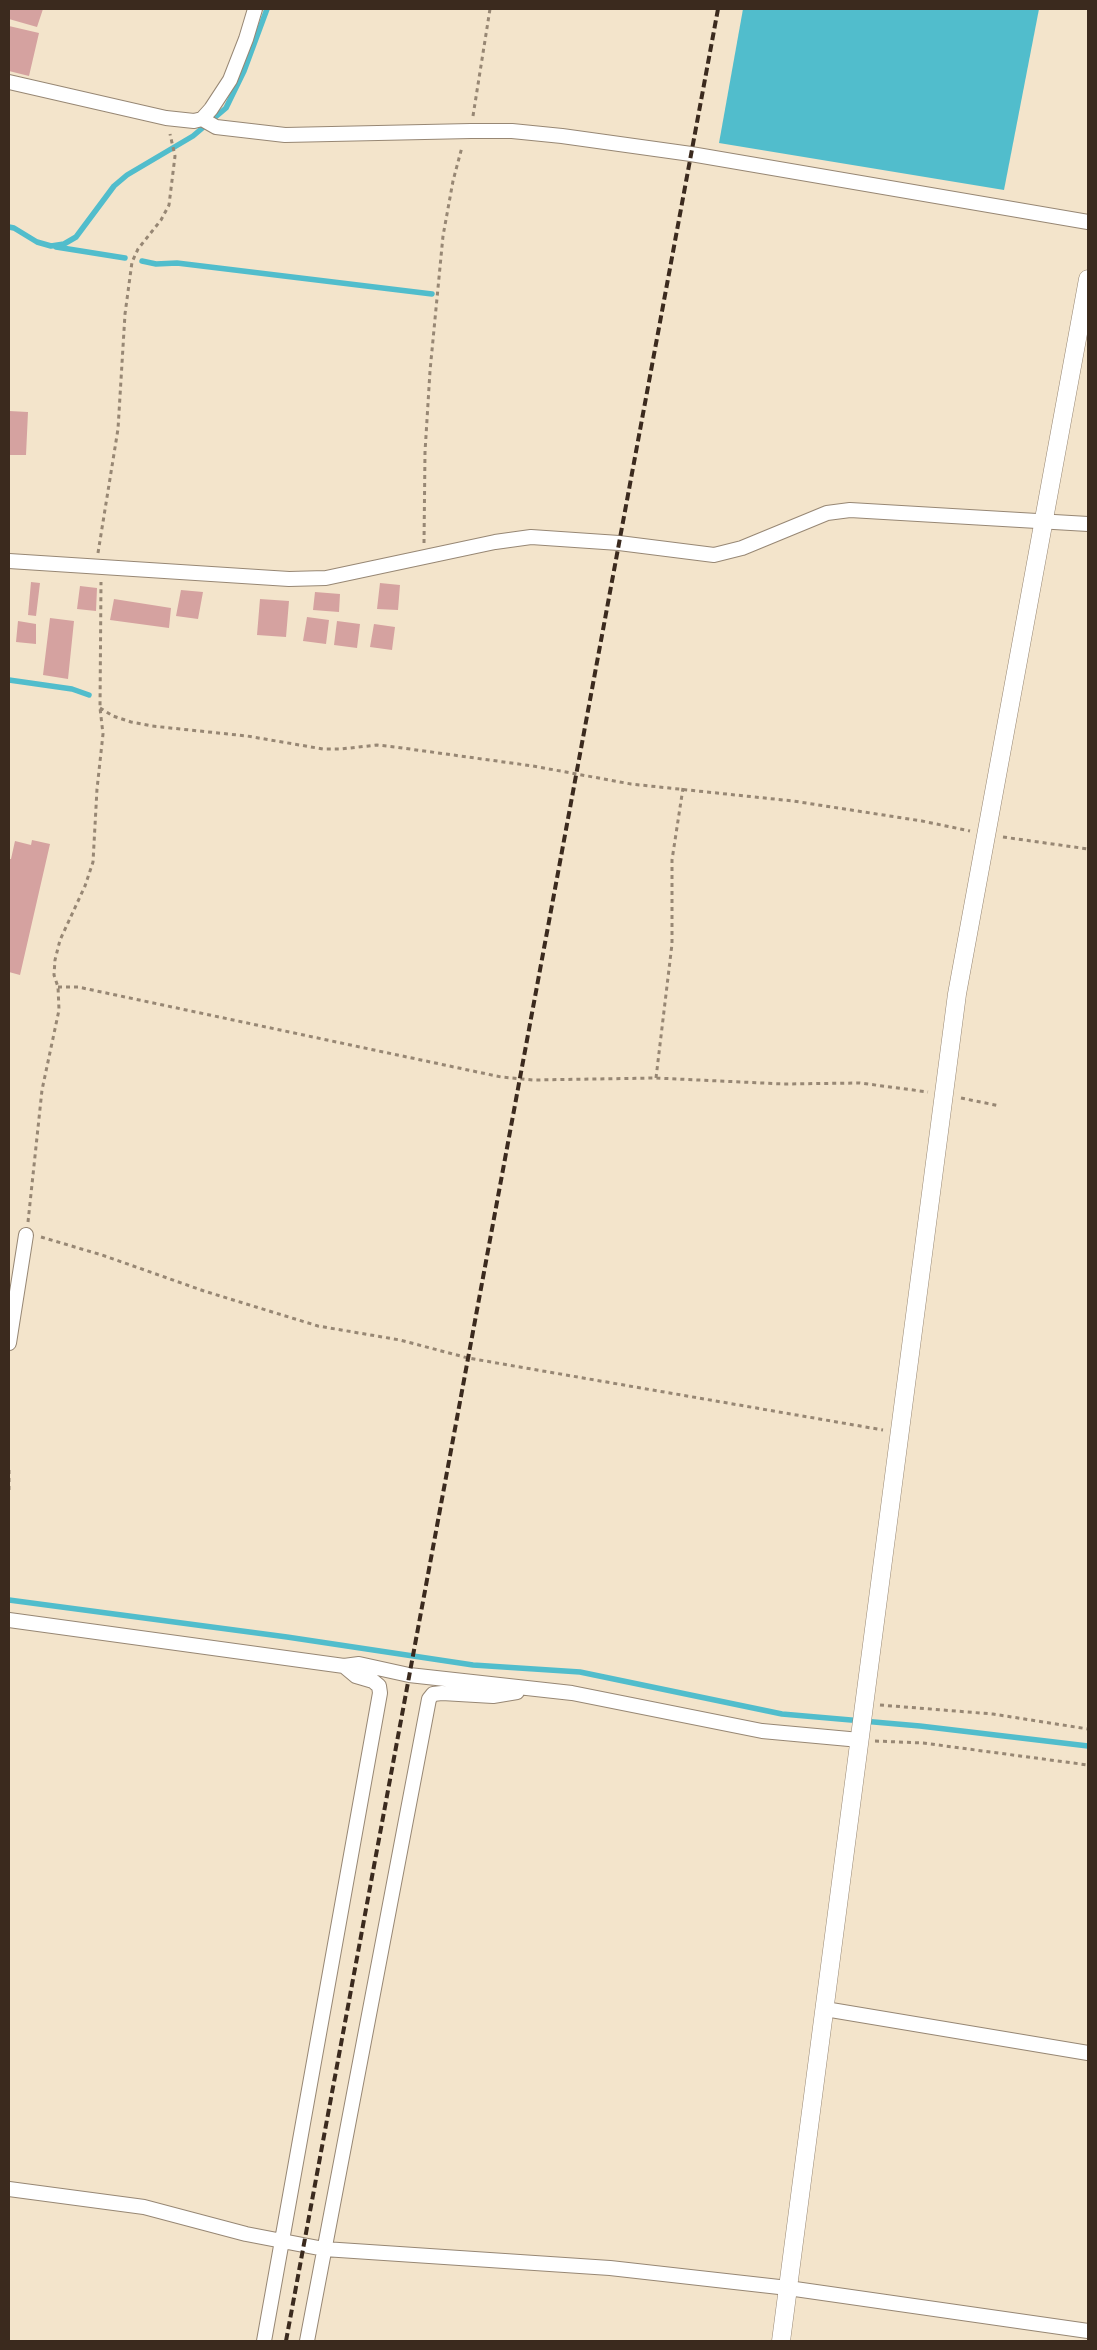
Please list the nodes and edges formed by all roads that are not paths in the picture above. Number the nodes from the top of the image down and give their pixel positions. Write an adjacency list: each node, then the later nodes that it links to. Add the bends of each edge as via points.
1 (255, 9): 3 (street, via 230,80)
2 (9, 82): 3 (street, via 166,118)
3 (208, 122): 4 (street, via 285,135 512,131 562,136 682,153)
4 (1088, 222)
5 (1088, 279): 6 (street)
6 (1044, 520): 7 (street); 8 (street, via 850,510 827,513 742,548 714,555 619,542 531,538 495,542 326,578 289,579); 14 (street, via 959,985)
7 (1088, 524)
8 (9, 561)
9 (26, 1235): 10 (street)
10 (9, 1343)
11 (9, 1620): 12 (street)
12 (344, 1666): 13 (street, via 359,1664 409,1675); 18 (street, via 356,1676 373,1681 379,1686 380,1693)
13 (535, 1689): 14 (street, via 572,1693 762,1730); 19 (street, via 493,1696 442,1693 433,1694 429,1699)
14 (860, 1738): 15 (street)
15 (825, 2008): 16 (street); 20 (street)
16 (1088, 2053)
17 (9, 2189): 18 (street, via 144,2207)
18 (282, 2242): 19 (street); 22 (street)
19 (324, 2250): 20 (street, via 610,2268); 23 (street)
20 (788, 2288): 21 (street); 24 (street)
21 (1088, 2331)
22 (264, 2341)
23 (307, 2341)
24 (781, 2341)

